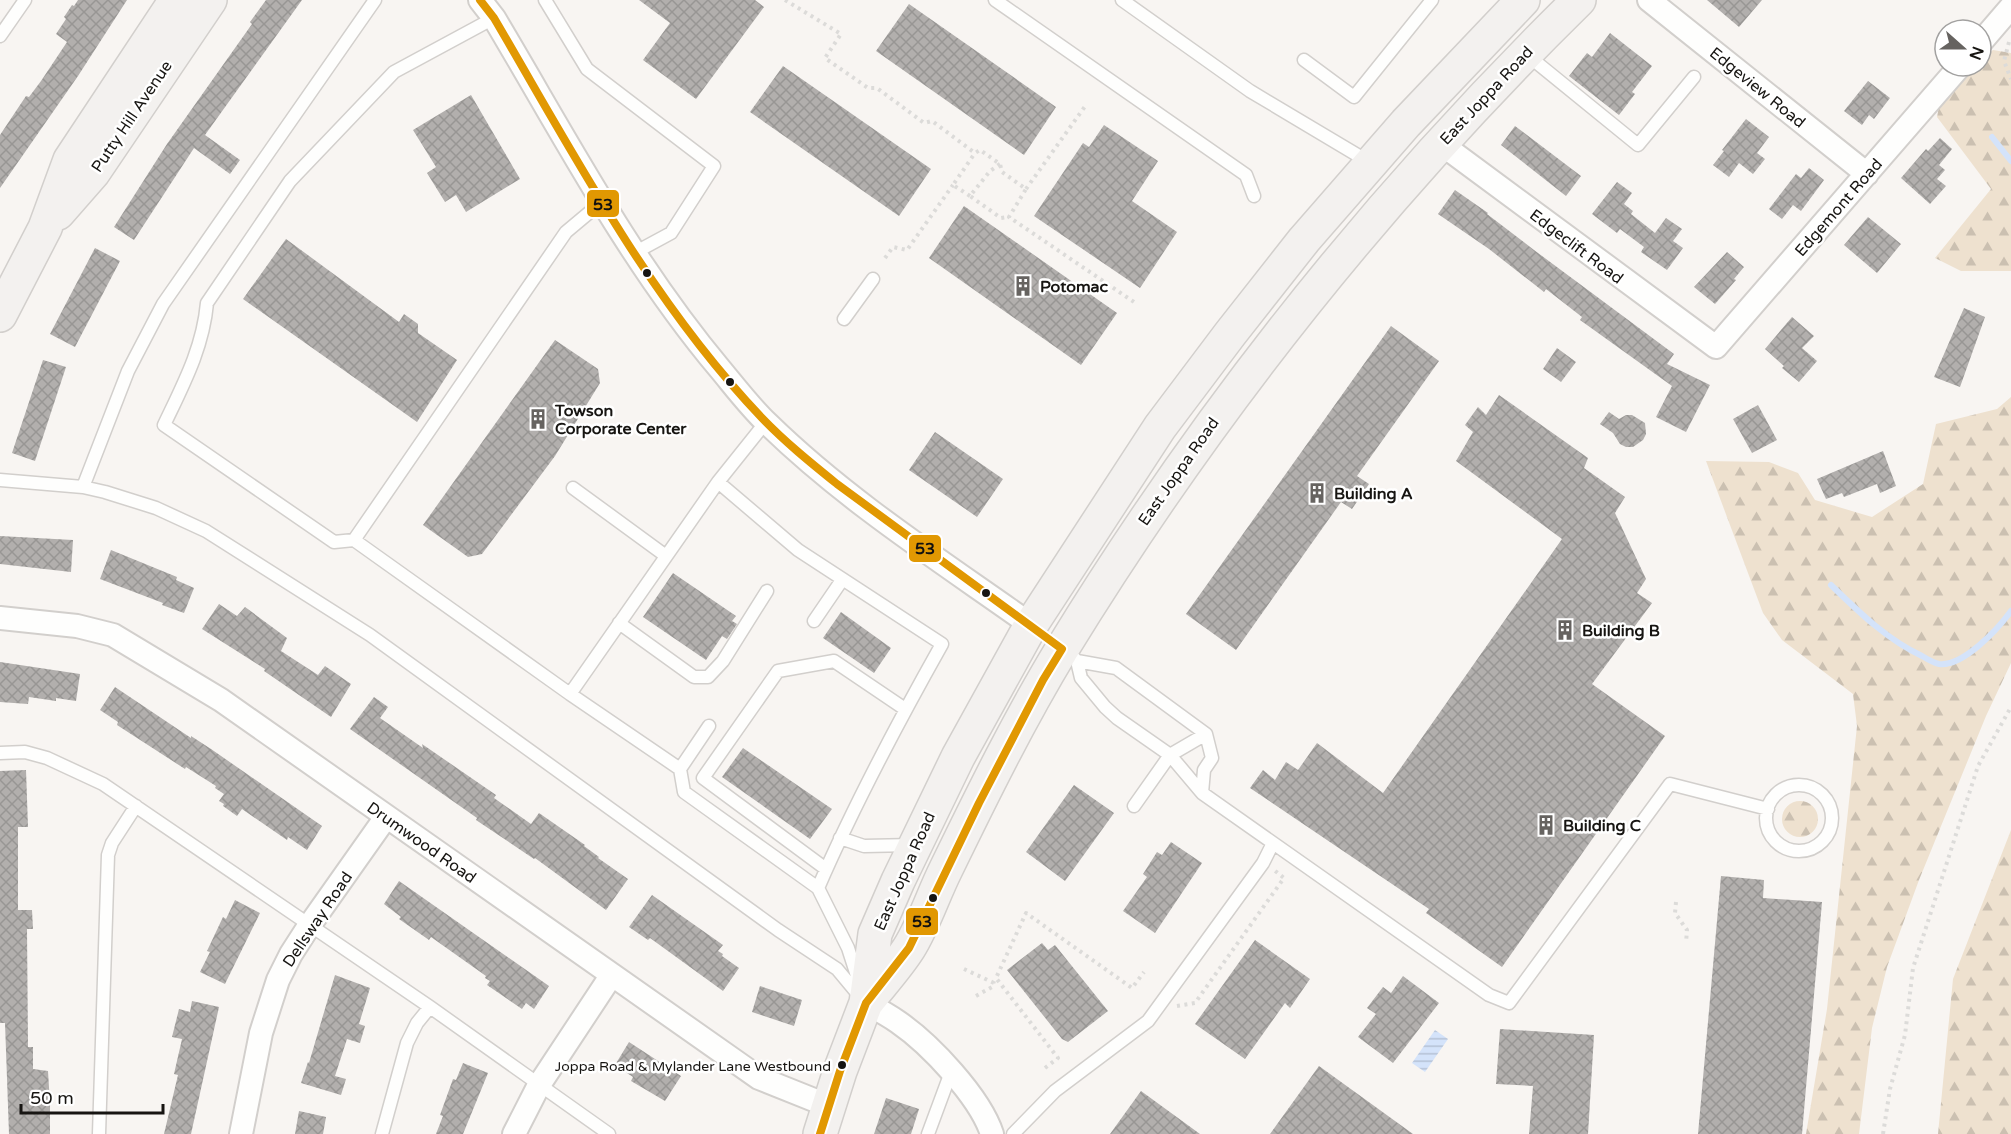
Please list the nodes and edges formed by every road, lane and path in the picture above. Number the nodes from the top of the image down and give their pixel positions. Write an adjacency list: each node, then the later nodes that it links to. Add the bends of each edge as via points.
1 (25, 0): 17 (lane)
2 (176, 0): 35 (main road, Putty Hill Avenue, via 70,160)
3 (210, 0): 35 (main road, Putty Hill Avenue, via 93,173)
4 (375, 0): 48 (lane, via 163,304 128,371)
5 (480, 0): 15 (street)
6 (545, 0): 37 (lane, via 587,69 714,166 671,233)
7 (785, 0): 25 (path, via 841,34 825,58 924,123 932,121)
8 (995, 0): 32 (lane, via 1246,175)
9 (1122, 0): 26 (lane, via 1250,91)
10 (1432, 0): 19 (lane, via 1353,97)
11 (1523, 0): 26 (main road, East Joppa Road)
12 (1579, 0): 18 (main road, East Joppa Road)
13 (1649, 0): 28 (street, Edgeview Road)
14 (2009, 10): 16 (street); 22 (path, via 2011,32 2004,61)
15 (494, 18): 33 (street); 50 (lane, via 394,72 290,181 207,303 201,338 164,425 334,542)
16 (1993, 28)
17 (0, 36)
18 (1525, 53): 20 (lane, via 1638,146); 24 (main road, East Joppa Road)
19 (1304, 60)
20 (1694, 77)
21 (1950, 78): 28 (street, Edgemont Road)
22 (2011, 79)
23 (1086, 105): 30 (path)
24 (1440, 143): 39 (main road, East Joppa Road); 44 (street, Edgeclift Road)
25 (975, 153): 27 (path, via 980,150); 29 (path)
26 (1370, 163): 36 (main road, East Joppa Road)
27 (1000, 164): 30 (path, via 1002,172); 31 (path)
28 (1867, 174): 44 (street, Edgemont Road)
29 (953, 185): 31 (path); 38 (path, via 907,250 894,247)
30 (1026, 189): 34 (path)
31 (970, 196): 34 (path, via 1001,218)
32 (1254, 196)
33 (603, 201): 37 (street); 50 (lane, via 566,232)
34 (1009, 217): 41 (path)
35 (45, 228): 42 (main road, Putty Hill Avenue)
36 (1304, 240): 39 (main road); 57 (main road, East Joppa Road, via 1160,427)
37 (634, 253): 45 (street, via 705,352)
38 (885, 258)
39 (1334, 265): 58 (main road, East Joppa Road, via 1180,467 1120,556)
40 (873, 279): 43 (lane)
41 (1134, 302)
42 (0, 315)
43 (844, 319)
44 (1716, 347)
45 (766, 422): 47 (lane); 57 (street, via 870,511)
46 (0, 480): 48 (lane)
47 (718, 482): 51 (lane); 52 (lane, via 798,550)
48 (83, 487): 86 (lane, via 156,508 206,531 370,635 837,969)
49 (573, 488): 51 (lane)
50 (354, 540): 59 (lane)
51 (666, 556): 56 (lane)
52 (842, 580): 55 (lane); 61 (lane, via 942,644)
53 (767, 591): 56 (lane, via 723,661 708,677 694,677)
54 (0, 618): 71 (street, Drumwood Road, via 77,626 113,635 221,700)
55 (814, 621)
56 (619, 623): 59 (lane)
57 (1031, 625): 58 (main road); 74 (main road, East Joppa Road, via 958,757)
58 (1070, 655): 63 (lane, via 1116,668); 65 (lane, via 1081,678 1105,707); 86 (main road, East Joppa Road, via 1043,680 909,948)
59 (570, 694): 66 (lane)
60 (2011, 707): 101 (path, via 1978,766 1913,968 1905,1035)
61 (906, 709): 72 (lane); 76 (lane, via 834,661 778,671 703,778)
62 (709, 726): 66 (lane)
63 (1206, 734): 65 (lane); 67 (lane, via 1212,758 1204,770)
64 (0, 753): 68 (lane, via 24,752 47,758 103,784)
65 (1170, 755): 67 (lane); 69 (lane)
66 (680, 769): 77 (lane, via 684,792)
67 (1202, 793): 73 (lane)
68 (136, 806): 79 (lane); 93 (lane, via 108,855)
69 (1134, 806)
70 (1768, 809): 70 (lane, via 1773,838 1790,849 1799,851 1816,846 1832,824 1825,797 1808,786 1796,785 1776,794); 73 (lane, via 1670,784 1509,1004 1489,995)
71 (386, 817): 79 (street, Dellsway Road); 83 (street, Drumwood Road)
72 (840, 838): 74 (lane, via 864,846); 76 (lane)
73 (1273, 843): 100 (lane, via 1263,863 1148,1021 1055,1091)
74 (915, 845): 86 (main road, East Joppa Road, via 875,934)
75 (1271, 868): 87 (path, via 1284,878 1195,1003)
76 (826, 869): 77 (lane)
77 (818, 888): 86 (lane, via 848,948)
78 (1676, 902): 80 (path, via 1675,913 1687,930)
79 (309, 926): 88 (lane); 94 (street, Dellsway Road, via 282,971 268,1007)
80 (1686, 943)
81 (964, 969): 84 (path)
82 (1144, 972): 84 (path, via 1135,990 1026,913)
83 (611, 976): 91 (street); 92 (street, Drumwood Road)
84 (995, 980): 85 (path, via 992,987); 89 (path, via 1058,1058)
85 (976, 996)
86 (866, 1003): 90 (street, via 899,1022); 92 (main road, East Joppa Road)
87 (1176, 1006)
88 (430, 1007): 91 (lane); 95 (lane, via 407,1043)
89 (1045, 1068)
90 (951, 1072): 98 (lane); 99 (street, via 979,1106)
91 (539, 1084): 96 (street); 97 (lane)
92 (824, 1120)
93 (99, 1134)
94 (241, 1134)
95 (382, 1134)
96 (514, 1134)
97 (609, 1134)
98 (928, 1134)
99 (992, 1134)
100 (1013, 1134)
101 (1883, 1134)

